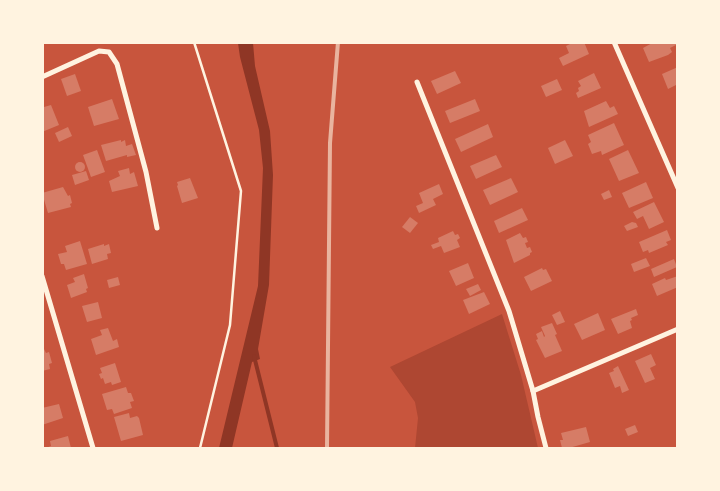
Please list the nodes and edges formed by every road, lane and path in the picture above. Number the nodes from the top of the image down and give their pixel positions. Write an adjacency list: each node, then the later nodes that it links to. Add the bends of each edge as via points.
1 (194, 42): 11 (path, via 241,191 230,325)
2 (614, 42): 5 (street)
3 (42, 77): 6 (street, via 99,51 109,52 117,64 146,172)
4 (417, 82): 9 (street, via 509,311)
5 (678, 188)
6 (157, 228)
7 (42, 276): 10 (street)
8 (678, 329): 9 (street)
9 (533, 391): 12 (street)
10 (93, 448)
11 (200, 448)
12 (546, 448)

